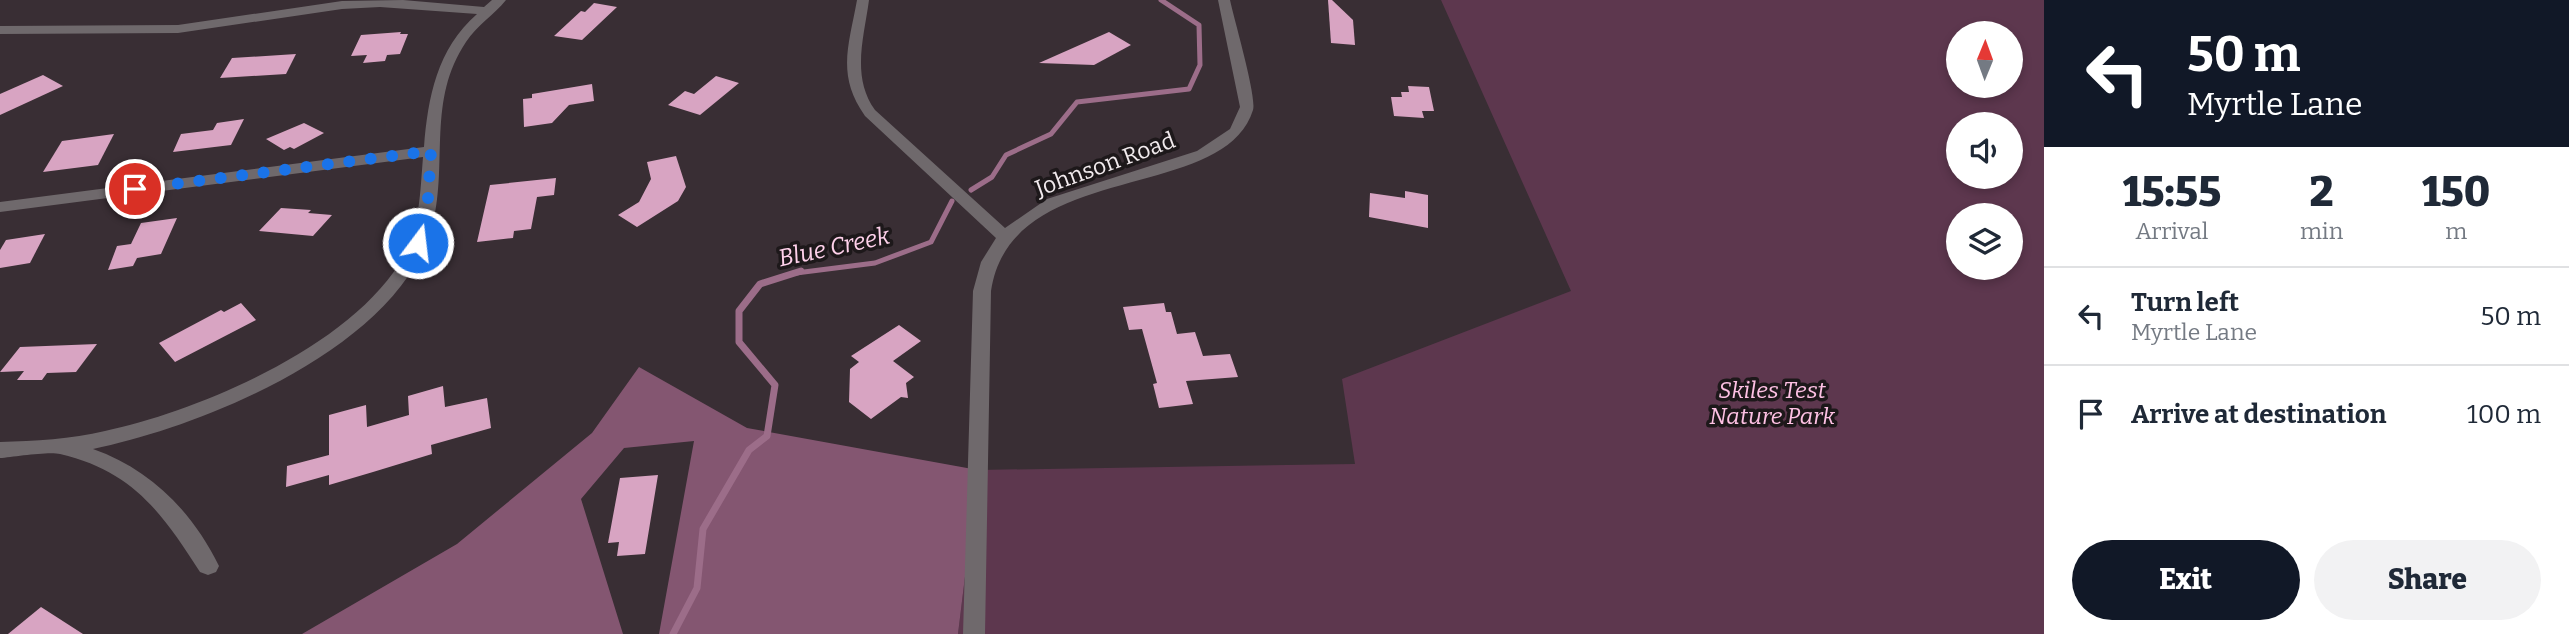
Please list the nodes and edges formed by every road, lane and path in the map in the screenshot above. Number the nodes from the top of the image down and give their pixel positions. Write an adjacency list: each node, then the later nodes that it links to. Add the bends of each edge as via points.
1 (863, 0): 7 (street, via 852,76 857,97)
2 (1224, 0): 7 (street, Johnson Road, via 1247,107 1236,131 1202,153 1053,203 1026,217)
3 (494, 6): 4 (street, via 380,3 178,29); 5 (street, via 462,39 442,74)
4 (0, 30)
5 (431, 151): 6 (street); 8 (street, via 427,214 411,256 383,294 340,334 262,383 193,414 120,436)
6 (0, 206)
7 (1005, 237): 11 (street, Johnson Road, via 991,257 983,285)
8 (59, 446): 9 (street); 10 (street, via 118,466 152,492 180,522)
9 (0, 450)
10 (208, 566)
11 (974, 634)

